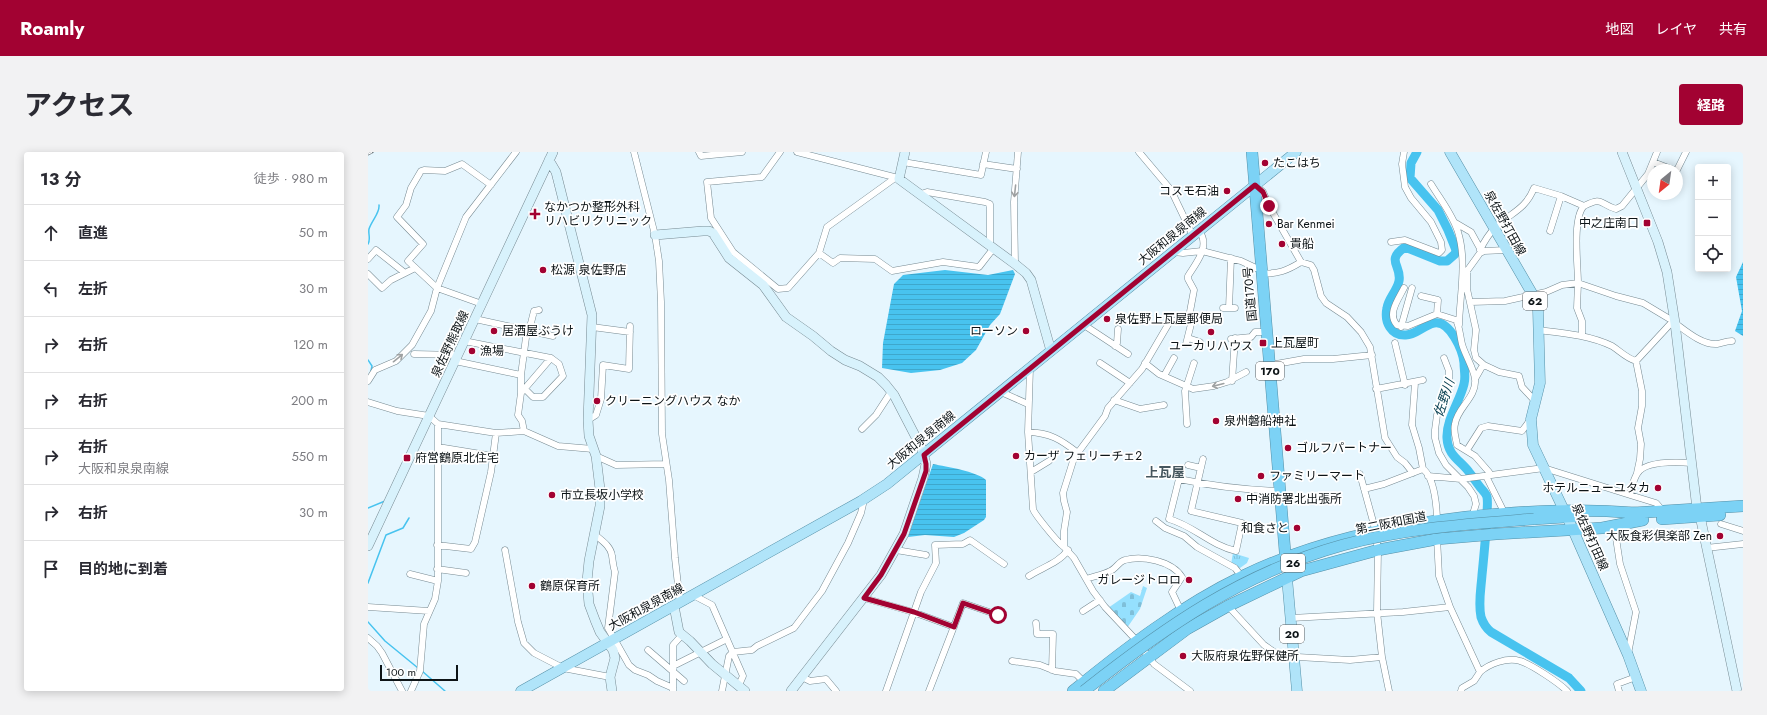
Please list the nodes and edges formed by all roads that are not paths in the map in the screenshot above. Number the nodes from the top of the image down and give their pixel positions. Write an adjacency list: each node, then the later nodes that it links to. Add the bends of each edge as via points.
1 (516, 152): 27 (street)
2 (634, 152): 37 (street)
3 (699, 152): 4 (street, via 701,156)
4 (742, 152)
5 (780, 152): 44 (street, via 762,177 707,182 711,218 733,252 778,289 788,288)
6 (797, 152): 25 (street)
7 (905, 152): 19 (street)
8 (986, 152): 21 (street)
9 (1018, 152): 24 (street)
10 (1139, 152): 36 (street, via 1171,190)
11 (1252, 152): 28 (highway, 国道170号 / 170)
12 (1296, 152): 28 (main road, 大阪和泉泉南線)
13 (1404, 152): 38 (street, via 1402,164 1405,187 1434,228 1442,250 1439,253 1405,240)
14 (1450, 152): 34 (main road, 泉佐野打田線 / 62)
15 (1622, 152): 29 (street)
16 (1656, 152): 20 (street)
17 (1686, 152): 23 (street)
18 (551, 156): 63 (street, 泉佐野熊取線); 72 (street, via 587,289)
19 (903, 162): 21 (street, via 981,175); 25 (street)
20 (1653, 162): 22 (street); 29 (street, via 1648,174)
21 (983, 164): 24 (street)
22 (1658, 164)
23 (1680, 164)
24 (1017, 169): 48 (street, one-way to 48, via 1014,202)
25 (897, 178): 30 (street); 44 (street, via 827,226)
26 (1430, 184): 33 (street)
27 (491, 185): 49 (street, via 462,164 445,171 421,171 397,217 423,244 408,261); 55 (street, via 466,217)
28 (1255, 185): 36 (main road, 大阪和泉泉南線); 47 (street, via 1263,192); 50 (highway, 国道170号 / 170)
29 (1637, 188): 32 (street, via 1622,206 1616,209 1600,200); 69 (street, via 1658,242 1668,279)
30 (921, 194): 39 (street); 39 (street, via 927,192 990,204)
31 (1561, 196): 32 (street); 34 (street, via 1534,188 1531,196 1519,210); 35 (street)
32 (1584, 206): 54 (street, via 1577,225)
33 (1454, 222): 42 (street, via 1470,232); 51 (street)
34 (1494, 228): 40 (main road, 泉佐野打田線 / 62); 42 (street)
35 (1550, 231)
36 (1196, 234): 41 (street, via 1203,241); 43 (main road, 大阪和泉泉南線)
37 (655, 235): 114 (street, via 709,231 729,258 763,285 786,317 836,354 878,377); 139 (street, via 661,302 662,434)
38 (1391, 242)
39 (992, 248): 44 (street, via 979,267 943,262 892,270 875,259 840,258 833,263); 48 (street)
40 (1506, 250): 42 (street); 58 (main road, 泉佐野打田線 / 62)
41 (1202, 251): 43 (street); 45 (street); 67 (street, via 1188,276 1194,290)
42 (1481, 251): 51 (street)
43 (1174, 252): 70 (main road, 大阪和泉泉南線)
44 (818, 253)
45 (1230, 258): 50 (street); 64 (street, via 1227,287)
46 (368, 259): 52 (street, via 376,250)
47 (1300, 262): 50 (street, via 1272,275); 89 (street, via 1314,270 1321,296 1361,332)
48 (1015, 264): 85 (street, via 1031,280)
49 (415, 268): 52 (street); 55 (street)
50 (1261, 270): 77 (highway, 国道170号 / 170)
51 (1464, 271): 62 (street); 71 (street)
52 (404, 273): 53 (street, via 382,288)
53 (368, 274)
54 (1578, 283): 58 (street, via 1562,285); 69 (street, via 1643,303); 79 (street, via 1577,308 1582,321)
55 (437, 288): 63 (street); 106 (street, one-way to 55, via 375,370 396,361 412,345 431,311)
56 (1404, 288): 60 (street)
57 (1412, 288): 61 (street)
58 (1533, 295): 62 (street, via 1505,301); 75 (main road, 泉佐野打田線 / 62, via 1538,310)
59 (1421, 296): 66 (street, via 1438,300)
60 (1399, 299): 61 (street); 73 (street, via 1392,314 1392,321)
61 (1408, 301): 73 (street)
62 (1471, 302): 99 (street, via 1476,330 1474,350 1476,358)
63 (482, 304): 68 (street, 泉佐野熊取線)
64 (1229, 308)
65 (539, 310): 76 (street, via 534,311)
66 (1437, 314): 71 (street, via 1456,320); 73 (street)
67 (1190, 317): 82 (street, via 1192,320 1187,341); 96 (street, via 1169,323)
68 (475, 319): 76 (street); 80 (street, 泉佐野熊取線)
69 (1674, 322): 81 (street, via 1706,342 1716,344); 94 (street); 138 (street)
70 (1084, 325): 84 (street); 85 (main road, 大阪和泉泉南線)
71 (1459, 326): 104 (street, via 1462,345)
72 (592, 327): 123 (street); 123 (street, via 630,329 629,369 603,365 596,415)
73 (1401, 327)
74 (1118, 329): 84 (street)
75 (1538, 330): 79 (street); 117 (main road, 泉佐野打田線 / 62, via 1540,383)
76 (528, 331): 78 (street); 86 (street)
77 (1267, 332): 98 (highway, 国道170号 / 170); 107 (street, via 1255,332 1250,337 1233,339 1235,364)
78 (553, 336)
79 (1582, 336): 94 (street, via 1612,346)
80 (464, 341): 86 (street); 90 (street, 泉佐野熊取線)
81 (1732, 341)
82 (1200, 342)
83 (1395, 343): 110 (street)
84 (1115, 346): 88 (street)
85 (1052, 351): 100 (main road, 大阪和泉泉南線)
86 (523, 352): 91 (street); 102 (street)
87 (414, 354): 90 (street)
88 (1128, 354)
89 (1372, 355): 98 (street); 112 (street)
90 (456, 358): 102 (street); 121 (street, 泉佐野熊取線)
91 (551, 358): 113 (street); 113 (street, via 559,364 563,376 543,397 533,397)
92 (1174, 358): 103 (street)
93 (1444, 358): 150 (street, via 1449,371 1449,387 1437,415 1435,438 1443,460)
94 (1636, 361): 146 (street, via 1642,391 1638,428 1641,452)
95 (1100, 363): 108 (street)
96 (1145, 363): 103 (street); 108 (street)
97 (1194, 363): 111 (street)
98 (1270, 363): 153 (highway, 国道170号 / 170)
99 (1483, 365): 104 (street); 117 (street, via 1499,372 1519,376 1522,387)
100 (1030, 368): 115 (main road, 大阪和泉泉南線); 119 (street)
101 (1246, 372): 107 (street)
102 (521, 375): 113 (street)
103 (1164, 376): 111 (street)
104 (1475, 379): 131 (street, via 1470,398 1459,412 1455,423 1457,445)
105 (1423, 380): 109 (street)
106 (368, 381)
107 (1232, 381): 111 (street, one-way to 111, via 1204,388)
108 (1130, 383): 116 (street)
109 (1415, 383): 110 (street); 143 (street, via 1412,425)
110 (1405, 385): 112 (street)
111 (1187, 387): 125 (street)
112 (1376, 389): 145 (street, via 1385,438 1397,457)
113 (523, 391): 127 (street, via 518,415)
114 (891, 392): 126 (street); 134 (street)
115 (1001, 392): 119 (street); 134 (main road, 大阪和泉泉南線)
116 (1114, 400): 120 (street, via 1140,409); 133 (street)
117 (1535, 401): 122 (main road, 泉佐野打田線 / 62)
118 (368, 402): 121 (street)
119 (1028, 404): 128 (street)
120 (1164, 405)
121 (429, 416): 124 (street); 175 (street, 泉佐野熊取線)
122 (1531, 419): 131 (street, via 1522,431 1488,426 1480,428); 142 (main road, 泉佐野打田線 / 62, via 1533,445)
123 (588, 420): 132 (street)
124 (438, 424): 129 (street); 130 (street)
125 (1187, 424)
126 (862, 429)
127 (524, 431): 129 (street); 132 (street, via 558,446)
128 (1028, 432): 133 (street, via 1049,434); 144 (street)
129 (496, 433): 135 (street)
130 (438, 447): 135 (street); 174 (street)
131 (1467, 450): 149 (street, via 1484,465 1489,472)
132 (594, 452): 139 (street, via 616,465); 171 (street, via 600,489 600,506)
133 (1078, 453): 176 (street, via 1070,468 1063,493 1067,512 1064,531)
134 (924, 455): 155 (main road, 大阪和泉泉南線); 179 (street, via 926,471)
135 (493, 456): 174 (street, via 475,542 471,550)
136 (1203, 459): 141 (street)
137 (1049, 461): 144 (street)
138 (1692, 463): 146 (street, via 1660,463); 158 (street)
139 (666, 464): 195 (street)
140 (1188, 465): 141 (street)
141 (1201, 468): 151 (street)
142 (1544, 468): 149 (street); 154 (street); 163 (main road, 泉佐野打田線 / 62)
143 (1422, 469): 145 (street); 148 (street)
144 (1031, 472): 176 (street, via 1032,504 1035,514 1051,530 1060,545)
145 (1413, 473): 152 (street, via 1384,484)
146 (1637, 473): 154 (street)
147 (1360, 474): 152 (street)
148 (1428, 476): 150 (street); 165 (street, via 1433,488)
149 (1486, 476): 150 (street); 160 (street, via 1502,508)
150 (1460, 479): 161 (street, via 1470,489 1475,500)
151 (1197, 483): 151 (street, via 1179,479 1170,520 1182,522 1222,548 1236,551 1242,523 1191,511); 153 (street, via 1255,491)
152 (1364, 488): 169 (street)
153 (1280, 490): 182 (highway, 国道170号 / 170)
154 (1630, 495): 157 (street, via 1656,503)
155 (864, 500): 192 (main road, 大阪和泉泉南線); 216 (street, via 848,543 822,591 794,628 752,650)
156 (1743, 506): 158 (highway, 第二阪和国道 / 26)
157 (1663, 511): 158 (highway, 第二阪和国道 / 26); 162 (highway, 第二阪和国道 / 26)
158 (1698, 512): 159 (highway, 第二阪和国道 / 26); 162 (highway, 第二阪和国道 / 26); 177 (street)
159 (1743, 513)
160 (1501, 514): 161 (highway, 26); 163 (highway, 26)
161 (1475, 516): 165 (highway, 26)
162 (1640, 516): 163 (highway, 第二阪和国道 / 26); 163 (highway, 26); 168 (highway, 26)
163 (1568, 520): 166 (highway, 第二阪和国道 / 26); 168 (highway, 26); 172 (highway, 26, via 1496,534); 217 (main road, 泉佐野打田線 / 62)
164 (1156, 521): 188 (street, via 1235,568)
165 (1437, 521): 169 (highway, 26); 172 (street)
166 (1535, 522): 231 (highway, 第二阪和国道 / 26, bridge, via 1455,525 1409,531 1343,545 1308,556 1252,579 1210,601); 245 (highway, 第二阪和国道 / 26, via 1385,541 1308,563 1218,604 1166,636)
167 (1722, 524): 170 (street)
168 (1614, 526): 217 (street, via 1620,564 1636,612)
169 (1374, 531): 180 (street); 182 (highway, 26)
170 (1743, 531)
171 (594, 534): 211 (street, via 606,544 612,556 614,572 608,628); 211 (street, via 587,582 589,604 600,632)
172 (1437, 539): 180 (highway, 26); 197 (street, via 1438,576)
173 (1743, 544): 177 (street)
174 (437, 545): 184 (street)
175 (368, 546)
176 (1066, 548): 187 (street, via 1064,555); 190 (street)
177 (1706, 548): 254 (street)
178 (505, 550): 222 (street, via 524,643 534,653)
179 (896, 550): 181 (street); 193 (street)
180 (1378, 550): 189 (highway, 26, via 1302,571); 203 (street)
181 (926, 555)
182 (1285, 558): 188 (highway, 26); 189 (highway, 国道170号 / 170)
183 (1004, 564): 202 (street, via 970,540 963,544 935,545 936,563)
184 (437, 569): 185 (street); 191 (street)
185 (466, 573)
186 (410, 574): 191 (street)
187 (1028, 576)
188 (1242, 577): 201 (highway, 26)
189 (1287, 578): 196 (highway, 26); 205 (main road, 20)
190 (1086, 579): 194 (street); 201 (street, via 1111,571 1123,560 1144,558 1164,564 1179,572 1182,577 1172,592)
191 (438, 581): 199 (street, via 435,599)
192 (693, 595): 195 (main road, 大阪和泉泉南線); 210 (street, via 712,605)
193 (864, 598): 202 (street); 228 (street)
194 (1100, 600): 200 (street); 213 (street)
195 (677, 605): 208 (street, via 679,632); 211 (main road, 大阪和泉泉南線); 212 (street)
196 (1228, 606): 218 (street, via 1264,645 1280,656); 219 (highway, 26, via 1187,629)
197 (1450, 606): 203 (street, via 1403,612); 225 (street)
198 (368, 607): 199 (street)
199 (429, 611): 237 (street, via 424,624 420,671)
200 (1083, 611)
201 (1181, 611): 213 (highway, 26)
202 (914, 612): 207 (street); 242 (street)
203 (1377, 612): 205 (street); 220 (street)
204 (998, 615): 207 (street, via 963,603)
205 (1291, 618): 218 (main road, 20)
206 (1036, 623): 224 (street, via 1037,634 1053,634)
207 (954, 627): 243 (street)
208 (682, 635): 212 (street); 223 (street, via 673,645)
209 (368, 638): 236 (street, via 382,653)
210 (727, 639): 215 (street); 216 (street)
211 (612, 641): 222 (main road, 大阪和泉泉南線); 227 (street, via 615,658); 234 (street, via 635,670)
212 (690, 641): 215 (street)
213 (1137, 641): 219 (street); 231 (highway, 26)
214 (648, 650): 223 (street)
215 (700, 652): 223 (street); 226 (street)
216 (732, 652): 226 (street); 233 (street, via 743,676)
217 (1628, 655): 229 (main road, 泉佐野打田線 / 62)
218 (1294, 656): 220 (street, via 1350,660); 248 (main road, 20)
219 (1148, 657): 246 (highway, 26); 247 (street)
220 (1382, 657): 249 (street)
221 (1012, 661): 224 (street, via 1040,665)
222 (563, 668): 227 (street); 232 (main road, 大阪和泉泉南線)
223 (673, 669): 230 (street); 234 (street)
224 (1052, 670): 231 (street, via 1076,674)
225 (1480, 672): 250 (street, via 1474,681); 251 (street, via 1499,662 1518,660)
226 (724, 674): 233 (street); 240 (street)
227 (610, 677): 239 (street)
228 (802, 677): 235 (street, via 810,680 826,679); 241 (street)
229 (1636, 677): 252 (street, via 1617,684); 253 (main road, 泉佐野打田線 / 62)
230 (684, 681)
231 (1084, 687): 244 (highway, 26)
232 (531, 688): 238 (main road, 大阪和泉泉南線)
233 (742, 688)
234 (673, 689)
235 (834, 690)
236 (402, 691)
237 (410, 691)
238 (521, 691)
239 (612, 691)
240 (722, 691)
241 (791, 691)
242 (886, 691)
243 (929, 691)
244 (1073, 691)
245 (1093, 691)
246 (1104, 691)
247 (1190, 691)
248 (1297, 691)
249 (1389, 691)
250 (1461, 691)
251 (1567, 691)
252 (1619, 691)
253 (1641, 691)
254 (1737, 691)

